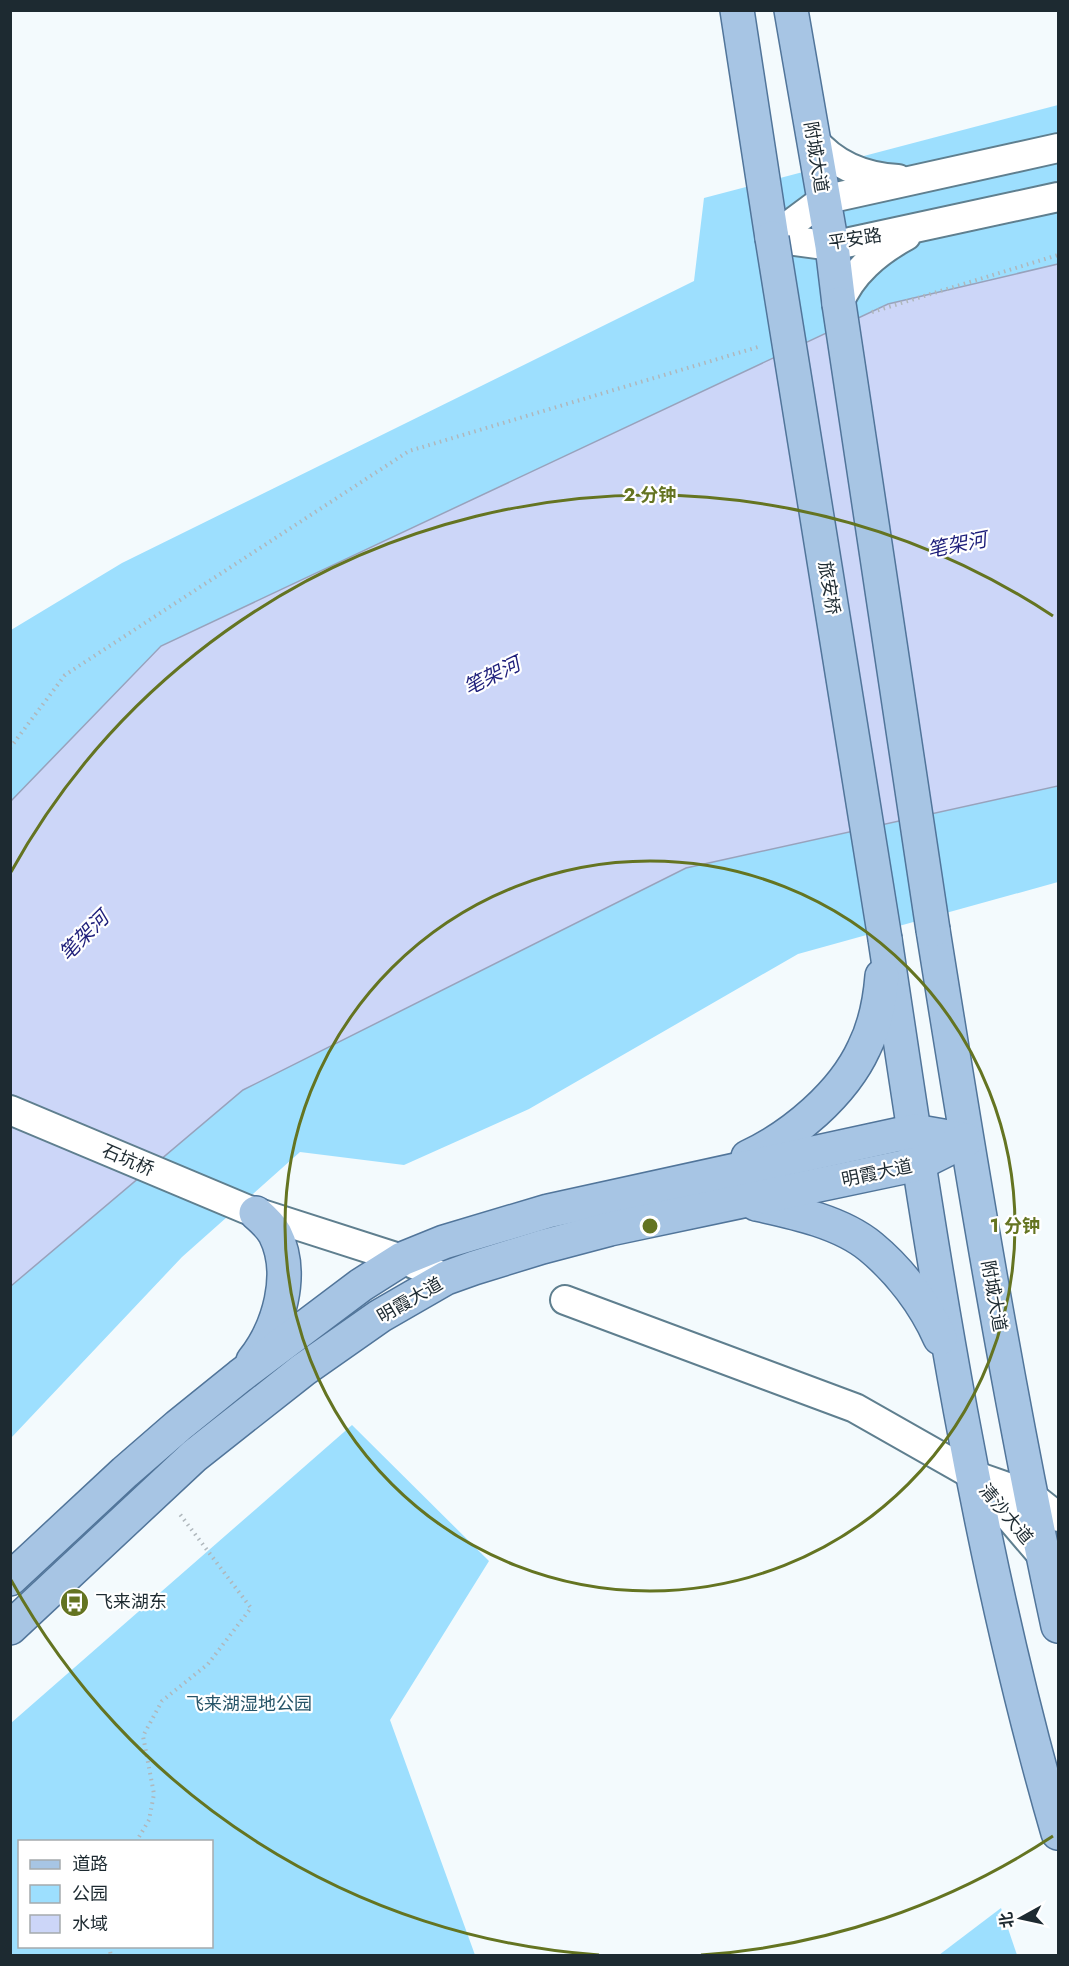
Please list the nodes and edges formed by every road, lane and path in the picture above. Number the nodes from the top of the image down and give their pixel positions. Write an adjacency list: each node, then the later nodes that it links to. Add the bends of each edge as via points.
1 (737, 10): 9 (main road)
2 (792, 10): 3 (main road, 附城大道)
3 (813, 139): 5 (street, via 834,160 862,173); 7 (main road, 附城大道)
4 (1059, 148): 5 (street)
5 (915, 180): 7 (street)
6 (1059, 197): 8 (street, 平安路)
7 (823, 200): 9 (street); 10 (main road, 附城大道)
8 (923, 227): 10 (street, 平安路); 12 (street, via 896,242 848,285)
9 (772, 238): 10 (street, 平安路); 15 (main road, 旅安桥, bridge)
10 (832, 246): 12 (main road, 附城大道)
11 (1059, 255): 12 (path)
12 (854, 309): 18 (main road, 附城大道, bridge, via 933,930)
13 (768, 344): 14 (path, via 409,451 65,675)
14 (10, 748)
15 (885, 939): 17 (main road); 20 (main road, via 874,1023 848,1074 801,1124 754,1154)
16 (10, 1110): 22 (street, 石坑桥)
17 (914, 1131): 18 (main road, 明霞大道); 19 (main road); 20 (main road, 明霞大道)
18 (966, 1140): 19 (main road, 明霞大道); 29 (main road, 附城大道)
19 (918, 1164): 21 (main road, 明霞大道); 26 (main road)
20 (711, 1174): 23 (main road, 明霞大道, via 548,1211)
21 (745, 1202): 24 (main road, 明霞大道, via 610,1229); 26 (main road, via 825,1223 871,1246 922,1305)
22 (251, 1211): 23 (street, 石坑桥); 27 (main road, via 274,1233 280,1248 283,1283 268,1338)
23 (402, 1259): 24 (street, 石坑桥); 27 (main road, 明霞大道)
24 (447, 1278): 35 (main road, 明霞大道, via 380,1316 303,1370 194,1456)
25 (565, 1300): 28 (street, via 855,1408)
26 (953, 1369): 28 (main road)
27 (240, 1376): 33 (main road, 明霞大道, via 178,1425)
28 (973, 1475): 29 (street, 清沙大道); 32 (street, 清沙大道); 36 (main road, via 1017,1680)
29 (1030, 1495): 31 (street, 清沙大道); 32 (main road, 附城大道)
30 (177, 1510): 37 (path, via 251,1608 207,1664 162,1701 143,1736 154,1794 149,1820)
31 (1059, 1517)
32 (1051, 1564): 34 (main road, 附城大道)
33 (10, 1579)
34 (1059, 1626)
35 (10, 1628)
36 (1059, 1833)
37 (137, 1840)

